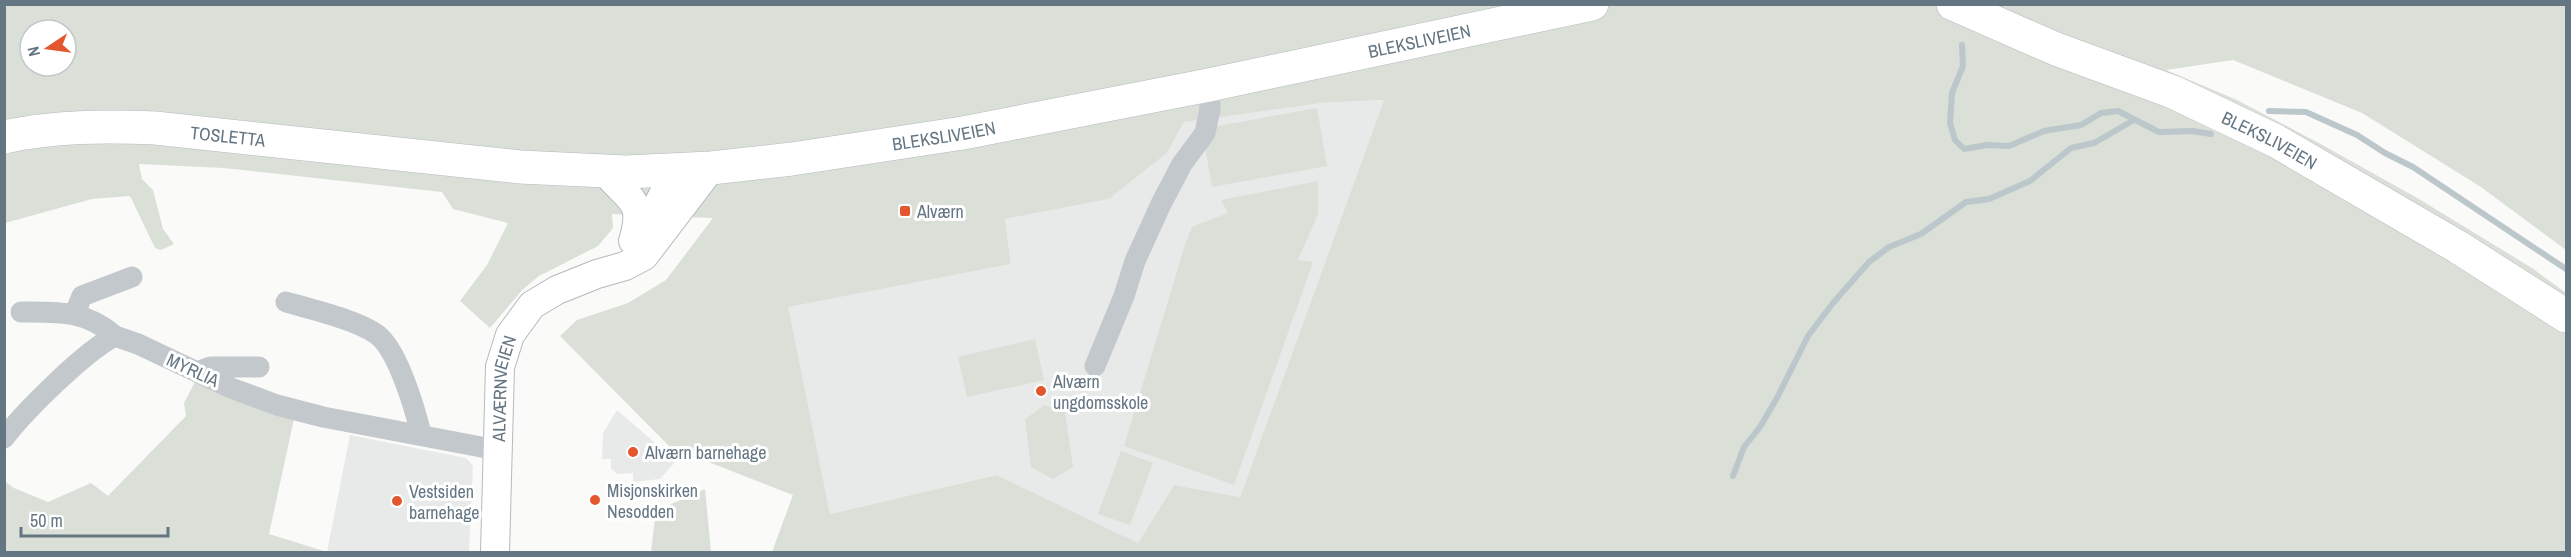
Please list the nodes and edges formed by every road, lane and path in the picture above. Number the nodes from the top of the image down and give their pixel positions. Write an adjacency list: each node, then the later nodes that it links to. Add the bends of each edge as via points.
1 (1592, 4): 3 (main road, BLEKSLIVEIEN)
2 (1953, 4): 14 (main road, BLEKSLIVEIEN, via 2056,49 2173,92 2276,141 2458,247)
3 (1209, 85): 5 (main road, BLEKSLIVEIEN, via 963,133); 16 (street, via 1205,133 1182,164 1161,204)
4 (4, 136): 7 (main road, TOSLETTA, via 81,127 155,128 520,167)
5 (711, 168): 6 (main road, BLEKSLIVEIEN); 9 (main road, ALVÆRNVEIEN, via 644,256)
6 (676, 170): 7 (main road); 8 (main road, ALVÆRNVEIEN, via 644,233)
7 (605, 171): 8 (main road, via 637,207 638,224)
8 (632, 246): 9 (main road, ALVÆRNVEIEN)
9 (597, 274): 21 (main road, ALVÆRNVEIEN, via 541,297 516,324 500,367)
10 (132, 277): 13 (street, via 82,296)
11 (286, 302): 19 (street, via 380,336 390,349 413,402)
12 (21, 312): 13 (street)
13 (75, 313): 15 (street, MYRLIA, via 103,325)
14 (2566, 316)
15 (115, 336): 18 (street, MYRLIA); 20 (street, via 101,343)
16 (1095, 366)
17 (259, 367): 18 (street, via 211,367)
18 (197, 372): 19 (street, MYRLIA, via 277,405)
19 (420, 434): 21 (street, MYRLIA)
20 (4, 438)
21 (496, 450): 22 (main road, ALVÆRNVEIEN)
22 (495, 552)

